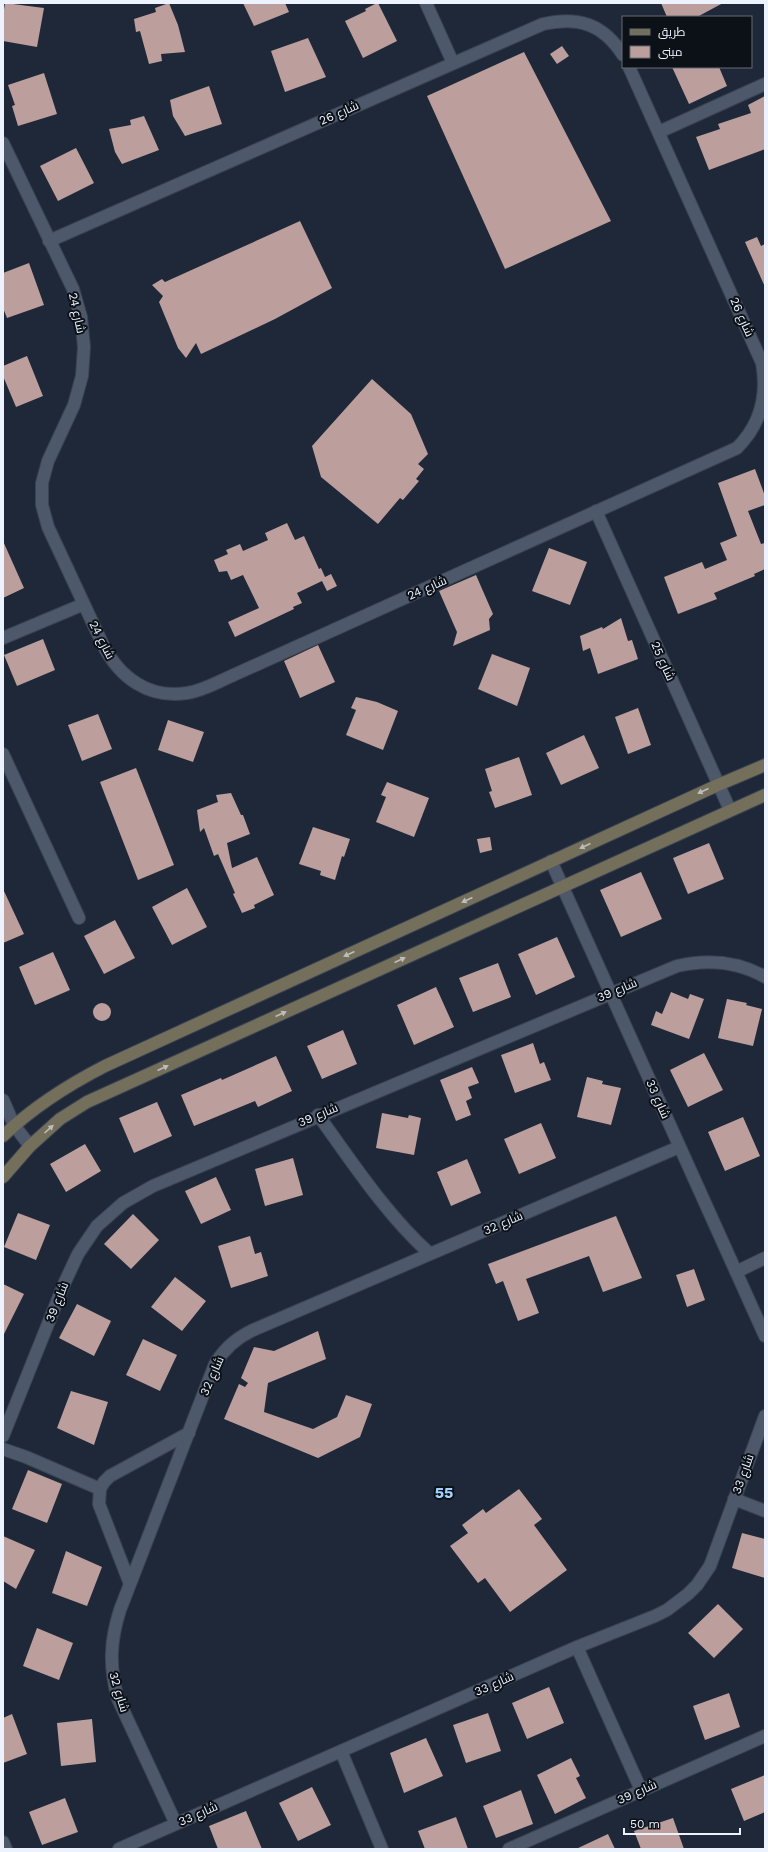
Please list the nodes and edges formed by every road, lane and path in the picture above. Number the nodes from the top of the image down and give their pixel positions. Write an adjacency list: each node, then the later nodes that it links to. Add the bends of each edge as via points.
1 (426, 3): 3 (street)
2 (622, 53): 3 (street, شارع 26, via 603,32 589,25 574,21 558,21 531,29)
3 (453, 63): 8 (street, شارع 26)
4 (629, 68): 6 (street, شارع 26)
5 (765, 84): 6 (street)
6 (659, 132): 9 (street, شارع 26, via 756,347 764,375 764,398 760,415 752,430 737,448)
7 (3, 143): 8 (street, شارع 24)
8 (50, 241): 10 (street, شارع 24, via 73,289 81,317 84,347 82,376 74,405 48,461 42,483 42,505 48,527)
9 (596, 511): 10 (street, شارع 24, via 227,678 187,693 167,694 154,691 133,682 120,672 110,660); 14 (street, شارع 25)
10 (84, 604): 11 (street)
11 (3, 638)
12 (3, 754): 19 (street)
13 (765, 765): 14 (street)
14 (718, 785): 16 (street, شارع 25); 17 (street, one-way to 17)
15 (765, 795): 16 (street)
16 (730, 810): 18 (street)
17 (551, 861): 18 (street, شارع 33); 24 (street, one-way to 24, via 105,1066 61,1090)
18 (562, 886): 21 (street, شارع 33); 26 (street, one-way to 18, via 60,1119 87,1102)
19 (79, 918)
20 (765, 978): 21 (street, شارع 39, via 732,964 704,961 677,966)
21 (610, 993): 23 (street, شارع 39); 27 (street, شارع 33)
22 (3, 1100): 24 (street)
23 (318, 1115): 29 (street, via 384,1206); 35 (street, شارع 39, via 153,1186 123,1203 110,1214 87,1240 72,1265)
24 (14, 1125): 25 (street); 26 (street)
25 (3, 1136)
26 (30, 1146): 28 (street)
27 (679, 1146): 29 (street, شارع 32); 31 (street, شارع 33)
28 (3, 1177)
29 (429, 1253): 34 (street, شارع 32, via 251,1331 230,1344 215,1364)
30 (765, 1258): 31 (street)
31 (736, 1272): 32 (street, شارع 33)
32 (765, 1336)
33 (765, 1416): 38 (street, شارع 33)
34 (188, 1433): 37 (street, via 110,1476); 40 (street, شارع 32)
35 (3, 1436)
36 (3, 1449): 37 (street)
37 (100, 1489): 40 (street, via 99,1504)
38 (734, 1499): 39 (street); 41 (street, شارع 33, via 710,1566 688,1594 655,1616)
39 (765, 1511)
40 (130, 1584): 45 (street, شارع 32, via 114,1627 111,1657 113,1681 118,1699)
41 (577, 1647): 43 (street, شارع 33); 44 (street)
42 (765, 1736): 44 (street, شارع 39)
43 (341, 1751): 45 (street, شارع 33); 49 (street)
44 (641, 1790): 50 (street, شارع 39)
45 (176, 1824): 48 (street, شارع 33)
46 (3, 1842): 47 (street)
47 (6, 1849)
48 (119, 1849)
49 (382, 1849)
50 (508, 1849)

